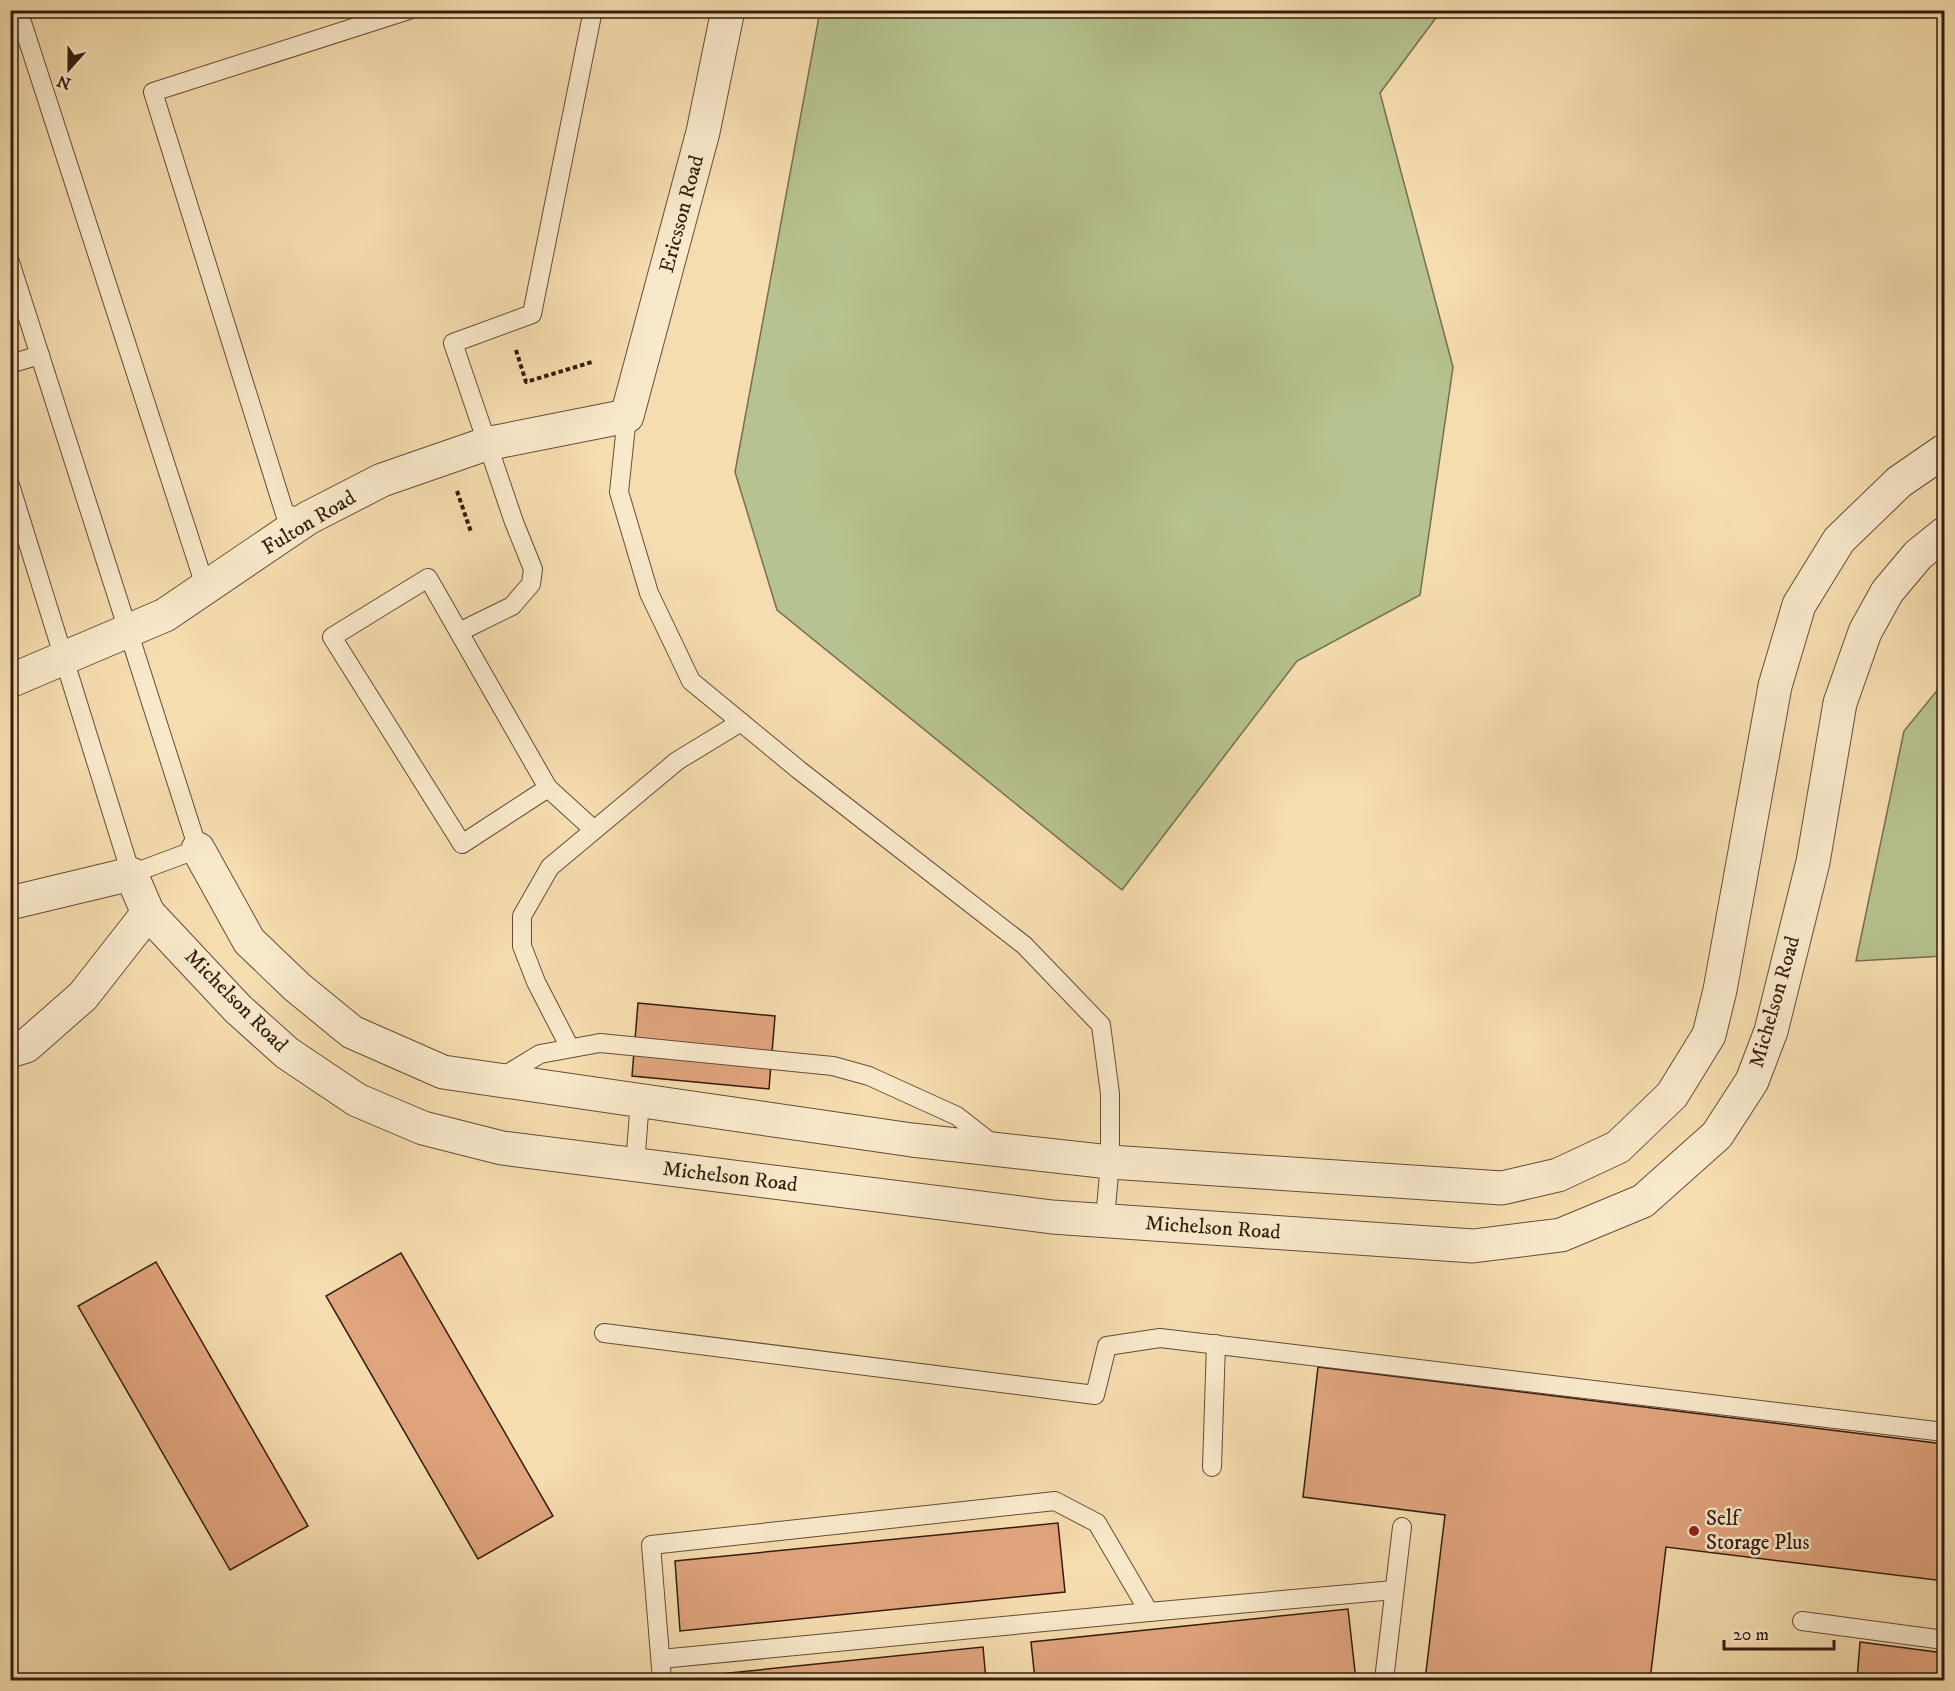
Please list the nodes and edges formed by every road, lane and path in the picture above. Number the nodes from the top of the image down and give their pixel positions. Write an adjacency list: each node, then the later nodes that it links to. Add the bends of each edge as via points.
1 (18, 10): 18 (lane)
2 (409, 10): 15 (lane, via 153,92 285,514)
3 (593, 10): 11 (lane, via 532,315 453,343)
4 (728, 10): 10 (street, Ericsson Road, via 704,132)
5 (10, 262): 7 (lane)
6 (516, 350): 8 (path, via 526,382)
7 (40, 355): 9 (lane); 19 (lane)
8 (592, 362)
9 (10, 364)
10 (627, 416): 11 (street, Fulton Road); 23 (lane, via 619,492 649,593 691,681)
11 (486, 444): 15 (street, Fulton Road, via 382,480); 20 (lane, via 533,569 531,584 512,606)
12 (1944, 451): 35 (street, via 1899,482 1839,540 1798,605 1775,686 1709,1035 1672,1095 1618,1147 1558,1175 1502,1188)
13 (454, 482): 16 (path)
14 (10, 485): 21 (lane)
15 (308, 518): 18 (street, Fulton Road)
16 (471, 532)
17 (1944, 534): 37 (street, Michelson Road, via 1918,555 1887,592 1865,632 1840,703 1813,862 1771,1030 1752,1080 1717,1135 1643,1201 1561,1235 1473,1246)
18 (206, 589): 19 (street, Fulton Road, via 165,615)
19 (128, 631): 21 (street, Fulton Road); 26 (lane)
20 (459, 632): 24 (lane); 24 (lane, via 428,578 332,637 462,844)
21 (65, 657): 22 (street, Fulton Road); 27 (lane)
22 (10, 681)
23 (741, 722): 25 (lane, via 677,761); 35 (lane, via 1024,945 1101,1024 1110,1094)
24 (548, 788): 25 (lane)
25 (594, 830): 30 (lane, via 550,867 522,916 522,946)
26 (198, 849): 27 (lane); 32 (street, via 249,941 352,1032 443,1072)
27 (131, 874): 28 (street); 29 (street, Michelson Road)
28 (10, 903)
29 (148, 913): 31 (street, via 82,996 26,1046); 36 (street, Michelson Road, via 238,1008 287,1053 357,1100 423,1128 502,1148)
30 (570, 1048): 32 (lane, via 540,1054); 34 (lane, via 600,1043 832,1065 869,1076 957,1116)
31 (10, 1051)
32 (497, 1080): 33 (street)
33 (640, 1101): 34 (street); 36 (lane)
34 (1000, 1149): 35 (street)
35 (1110, 1162): 37 (lane)
36 (635, 1165): 37 (street, Michelson Road, via 1052,1217)
37 (1105, 1220)
38 (604, 1333): 39 (lane, via 1095,1395 1107,1346 1160,1338)
39 (1216, 1344): 40 (lane); 41 (lane)
40 (1944, 1432)
41 (1212, 1467)
42 (1402, 1527): 43 (lane)
43 (1394, 1590): 44 (lane); 49 (lane)
44 (1149, 1612): 47 (lane); 47 (lane, via 1097,1523 1055,1501 651,1545)
45 (1802, 1622): 46 (lane)
46 (1944, 1640)
47 (660, 1659): 48 (lane)
48 (662, 1680)
49 (1384, 1680)

